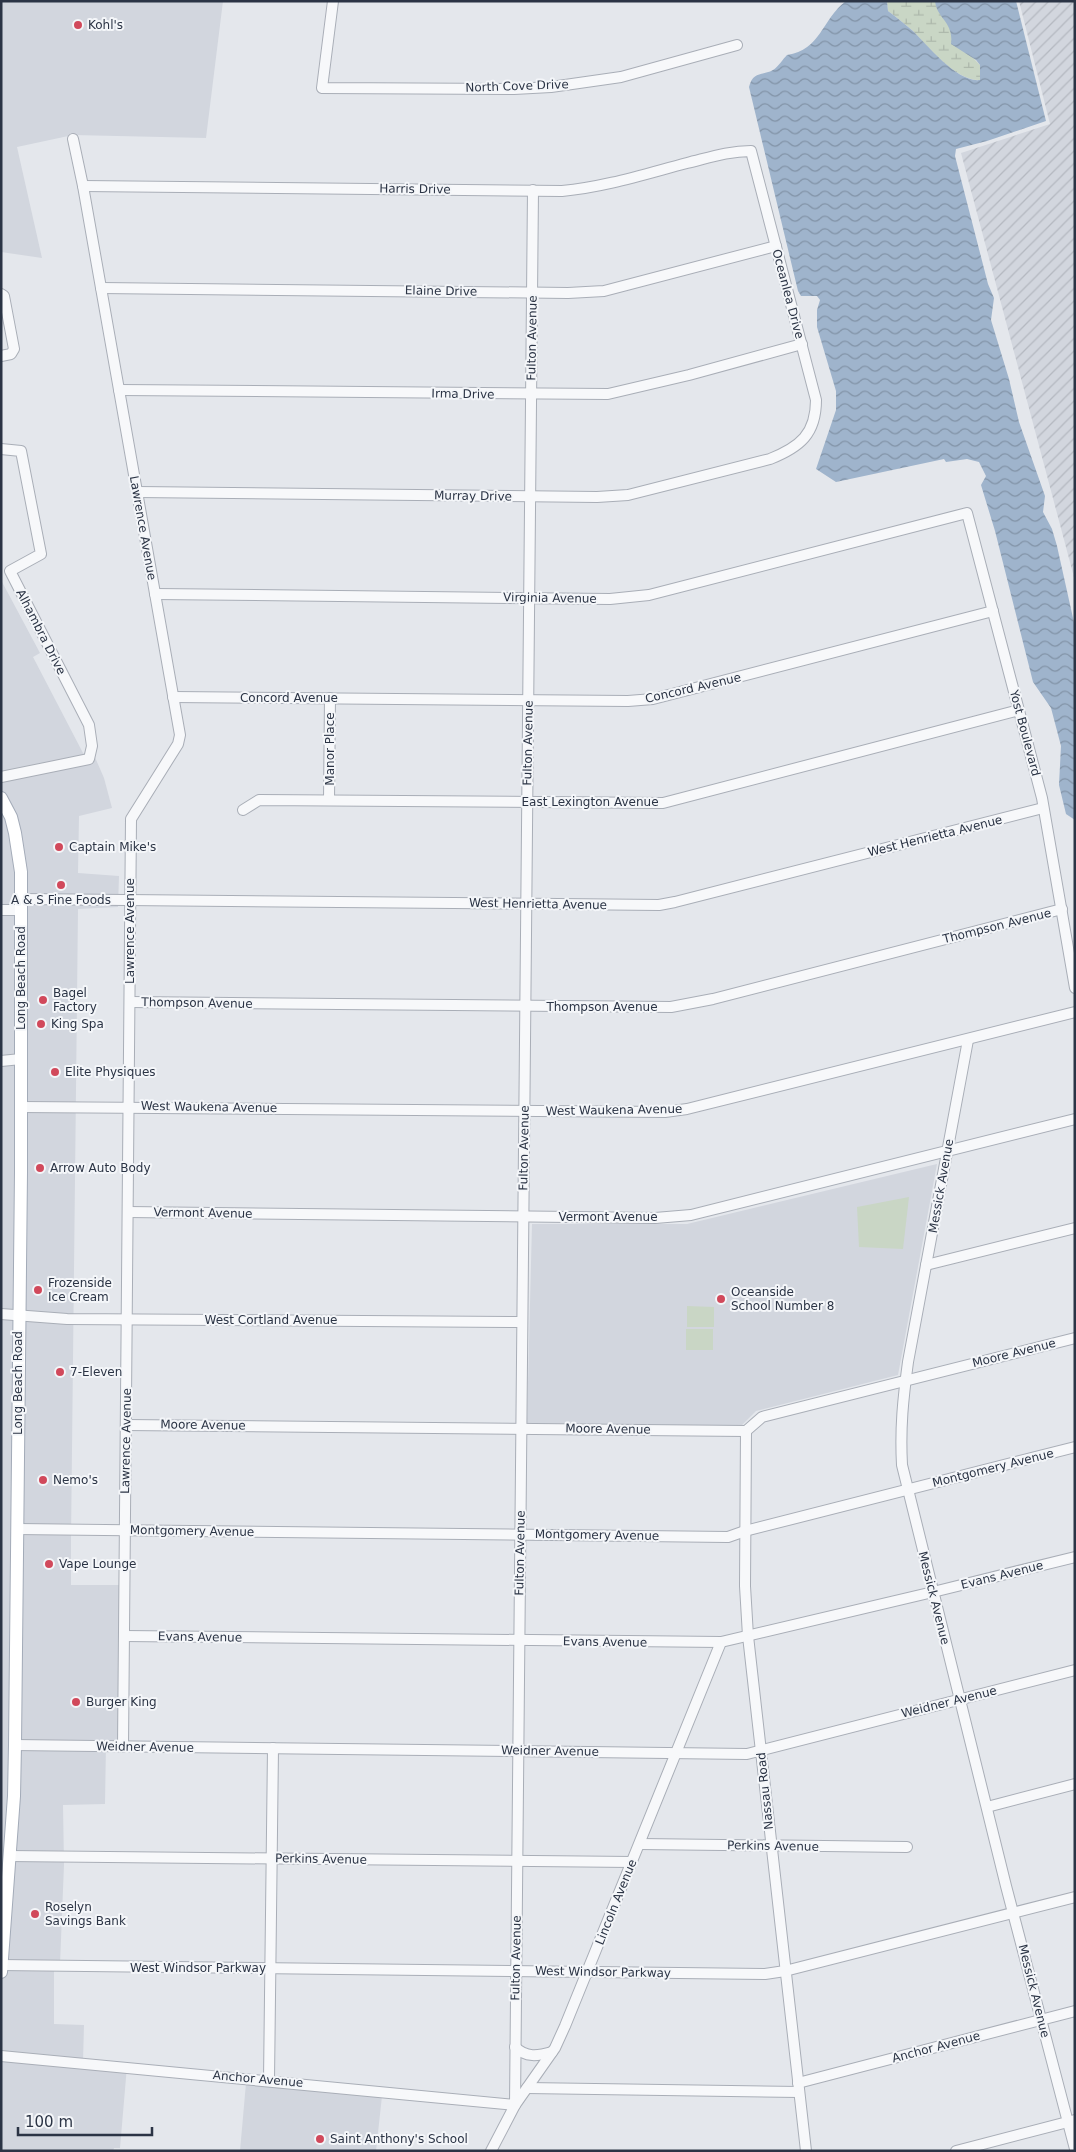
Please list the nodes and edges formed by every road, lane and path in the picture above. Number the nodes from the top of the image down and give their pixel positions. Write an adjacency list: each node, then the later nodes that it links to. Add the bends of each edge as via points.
1 (333, 1): 2 (street, North Cove Drive, via 322,88 551,87 621,77)
2 (737, 46)
3 (73, 139): 5 (street, Lawrence Avenue)
4 (742, 151): 6 (street, Harris Drive, via 586,189); 7 (street, Oceanlea Drive, via 751,150)
5 (83, 186): 6 (street, Harris Drive); 8 (street, Lawrence Avenue)
6 (533, 190): 9 (street, Fulton Avenue)
7 (776, 246): 9 (street, Elaine Drive, via 604,291); 11 (street, Oceanlea Drive)
8 (101, 288): 9 (street, Elaine Drive); 13 (street, Lawrence Avenue)
9 (533, 292): 14 (street, Fulton Avenue)
10 (1, 294): 12 (street, via 14,349 11,354)
11 (802, 344): 14 (street, Irma Drive, via 618,392); 15 (street, Oceanlea Drive, via 816,409 814,421)
12 (1, 356)
13 (119, 390): 14 (street, Irma Drive); 17 (street, Lawrence Avenue)
14 (532, 394): 18 (street, Fulton Avenue)
15 (800, 444): 18 (street, Murray Drive, via 770,458 628,495)
16 (1, 449): 27 (street, Alhambra Drive, via 21,451 40,554 10,571 88,724 92,746 89,759)
17 (137, 492): 18 (street, Murray Drive); 20 (street, Lawrence Avenue)
18 (530, 496): 21 (street, Fulton Avenue)
19 (936, 520): 21 (street, Virginia Avenue, via 649,595 610,599); 22 (street, Yost Boulevard, via 967,512)
20 (155, 594): 21 (street, Virginia Avenue); 23 (street, Lawrence Avenue)
21 (530, 598): 25 (street, Fulton Avenue)
22 (993, 611): 25 (street, Concord Avenue, via 653,699); 26 (street, Yost Boulevard)
23 (174, 697): 24 (street, Concord Avenue); 33 (street, Lawrence Avenue, via 180,735 178,744 131,819)
24 (330, 698): 25 (street, Concord Avenue); 29 (street, Manor Place)
25 (528, 700): 30 (street, Fulton Avenue)
26 (1019, 710): 30 (street, East Lexington Avenue, via 663,803); 31 (street, Yost Boulevard)
27 (1, 777)
28 (1, 798): 34 (main road, Long Beach Road, via 11,817 17,844)
29 (330, 800): 30 (street, East Lexington Avenue); 32 (street, East Lexington Avenue, via 259,800)
30 (528, 802): 35 (street, Fulton Avenue)
31 (1044, 808): 35 (street, West Henrietta Avenue, via 675,902); 36 (street, Yost Boulevard)
32 (243, 810)
33 (131, 900): 34 (street, West Henrietta Avenue); 35 (street, West Henrietta Avenue); 39 (street, Lawrence Avenue)
34 (21, 904): 37 (street, West Henrietta Avenue); 43 (main road, Long Beach Road)
35 (526, 904): 40 (street, Fulton Avenue)
36 (1062, 909): 38 (street, Yost Boulevard); 40 (street, Thompson Avenue, via 684,1005 643,1008)
37 (1, 910)
38 (1075, 988)
39 (130, 1002): 40 (street, Thompson Avenue); 45 (street, Lawrence Avenue)
40 (525, 1006): 47 (street, Fulton Avenue)
41 (1075, 1012): 42 (street, West Waukena Avenue)
42 (968, 1040): 47 (street, West Waukena Avenue, via 687,1109 665,1112); 49 (street, Messick Avenue)
43 (21, 1059): 44 (street); 46 (main road, Long Beach Road)
44 (1, 1061)
45 (129, 1106): 46 (street, West Waukena Avenue); 47 (street, West Waukena Avenue); 50 (street, Lawrence Avenue)
46 (21, 1107): 55 (main road, Long Beach Road)
47 (525, 1110): 51 (street, Fulton Avenue)
48 (1075, 1119): 49 (street, Vermont Avenue)
49 (947, 1151): 51 (street, Vermont Avenue, via 691,1215 655,1218); 53 (street, Messick Avenue)
50 (128, 1212): 51 (street, Vermont Avenue); 56 (street, Lawrence Avenue)
51 (524, 1216): 57 (street, Fulton Avenue)
52 (1075, 1228): 53 (street)
53 (926, 1266): 59 (street, Messick Avenue)
54 (1, 1314): 55 (street, West Cortland Avenue)
55 (19, 1316): 56 (street, West Cortland Avenue); 65 (main road, Long Beach Road)
56 (127, 1320): 57 (street, West Cortland Avenue); 60 (street, Lawrence Avenue)
57 (522, 1322): 61 (street, Fulton Avenue)
58 (1075, 1338): 59 (street, Moore Avenue)
59 (906, 1380): 62 (street, Moore Avenue, via 762,1417); 64 (street, Messick Avenue, via 900,1436)
60 (126, 1424): 61 (street, Moore Avenue); 66 (street, Lawrence Avenue)
61 (522, 1428): 62 (street, Moore Avenue); 68 (street, Fulton Avenue)
62 (746, 1431): 67 (street, Nassau Road)
63 (1075, 1447): 64 (street, Montgomery Avenue)
64 (907, 1490): 67 (street, Montgomery Avenue); 70 (street, Messick Avenue)
65 (17, 1529): 66 (street, Montgomery Avenue); 77 (main road, Long Beach Road)
66 (125, 1530): 68 (street, Montgomery Avenue); 71 (street, Lawrence Avenue)
67 (745, 1530): 68 (street, Montgomery Avenue, via 728,1537); 72 (street, Nassau Road)
68 (520, 1535): 73 (street, Fulton Avenue)
69 (1075, 1556): 70 (street, Evans Avenue)
70 (933, 1592): 72 (street, Evans Avenue); 76 (street, Messick Avenue)
71 (124, 1636): 73 (street, Evans Avenue); 78 (street, Lawrence Avenue)
72 (748, 1636): 74 (street, Evans Avenue); 80 (street, Nassau Road)
73 (519, 1641): 74 (street, Evans Avenue); 81 (street, Fulton Avenue)
74 (721, 1642): 82 (street, Lincoln Avenue)
75 (1075, 1670): 76 (street, Weidner Avenue)
76 (960, 1699): 80 (street, Weidner Avenue); 84 (street, Messick Avenue)
77 (15, 1745): 78 (street, Weidner Avenue); 88 (main road, Long Beach Road)
78 (123, 1747): 79 (street, Weidner Avenue)
79 (273, 1748): 81 (street, Weidner Avenue); 89 (street)
80 (761, 1750): 82 (street, Weidner Avenue, via 747,1754); 86 (street, Nassau Road)
81 (518, 1751): 82 (street, Weidner Avenue); 90 (street, Fulton Avenue)
82 (677, 1753): 85 (street, Lincoln Avenue)
83 (1075, 1784): 84 (street)
84 (987, 1807): 93 (street, Messick Avenue)
85 (640, 1844): 86 (street, Perkins Avenue); 91 (street, Lincoln Avenue)
86 (772, 1846): 87 (street, Perkins Avenue); 97 (street, Nassau Road)
87 (907, 1847)
88 (9, 1856): 89 (street, Perkins Avenue); 94 (main road, Long Beach Road)
89 (271, 1858): 90 (street, Perkins Avenue); 95 (street)
90 (517, 1861): 91 (street, Perkins Avenue); 96 (street, Fulton Avenue)
91 (632, 1862): 99 (street, Lincoln Avenue)
92 (1075, 1897): 93 (street, West Windsor Parkway)
93 (1014, 1913): 97 (street, West Windsor Parkway); 101 (street, Messick Avenue)
94 (1, 1965): 95 (street, West Windsor Parkway); 98 (main road, Long Beach Road)
95 (270, 1969): 96 (street, West Windsor Parkway); 105 (street)
96 (515, 1971): 99 (street, West Windsor Parkway); 102 (street, Fulton Avenue)
97 (786, 1971): 99 (street, West Windsor Parkway, via 765,1974); 106 (street, Nassau Road)
98 (1, 1972)
99 (587, 1972): 103 (street, Lincoln Avenue)
100 (1075, 2011): 101 (street, Anchor Avenue)
101 (1041, 2020): 106 (street, Anchor Avenue); 109 (street, Messick Avenue)
102 (515, 2047): 103 (street, via 521,2053 535,2056); 108 (street, Fulton Avenue)
103 (552, 2052): 107 (street, Lincoln Avenue)
104 (1, 2056): 105 (street, Anchor Avenue)
105 (269, 2080): 108 (street, Anchor Avenue)
106 (799, 2087): 107 (street, Anchor Avenue); 112 (street, Nassau Road)
107 (527, 2088): 108 (street, Lincoln Avenue)
108 (515, 2105): 111 (street, Lincoln Avenue)
109 (1071, 2121): 110 (street, Messick Avenue); 113 (street)
110 (1075, 2149)
111 (491, 2151)
112 (806, 2151)
113 (956, 2151)

